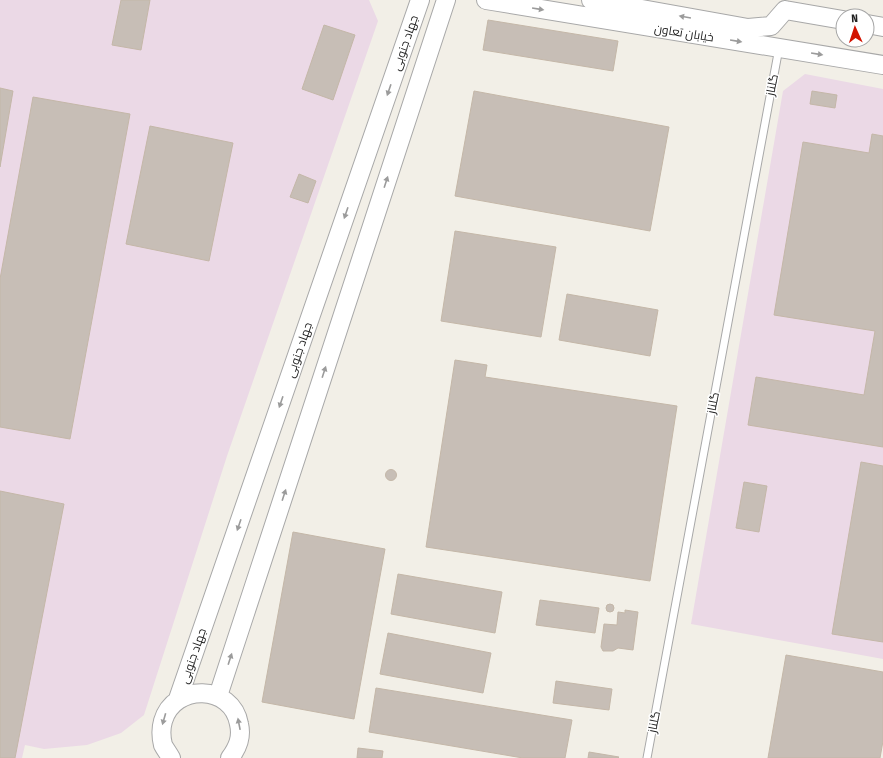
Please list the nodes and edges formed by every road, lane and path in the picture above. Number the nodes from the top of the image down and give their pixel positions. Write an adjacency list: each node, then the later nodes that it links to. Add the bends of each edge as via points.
1 (420, 0): 10 (street, جهاد جنوبی, one-way to 10)
2 (446, 0): 9 (street, one-way to 2)
3 (486, 0): 7 (street, خیابان تعاون, one-way to 7)
4 (591, 0): 5 (street, خیابان تعاون, one-way to 4, via 771,26 748,28)
5 (786, 5): 6 (street); 7 (street)
6 (835, 18)
7 (779, 48): 8 (street, خیابان تعاون, one-way to 8); 13 (lane, گلناز)
8 (883, 65)
9 (218, 696): 10 (street, via 208,692 191,693); 12 (street, one-way to 9, via 240,740 238,719 230,706)
10 (178, 699): 11 (street, one-way to 11, via 166,713 161,728)
11 (167, 755)
12 (230, 758)
13 (647, 758)

